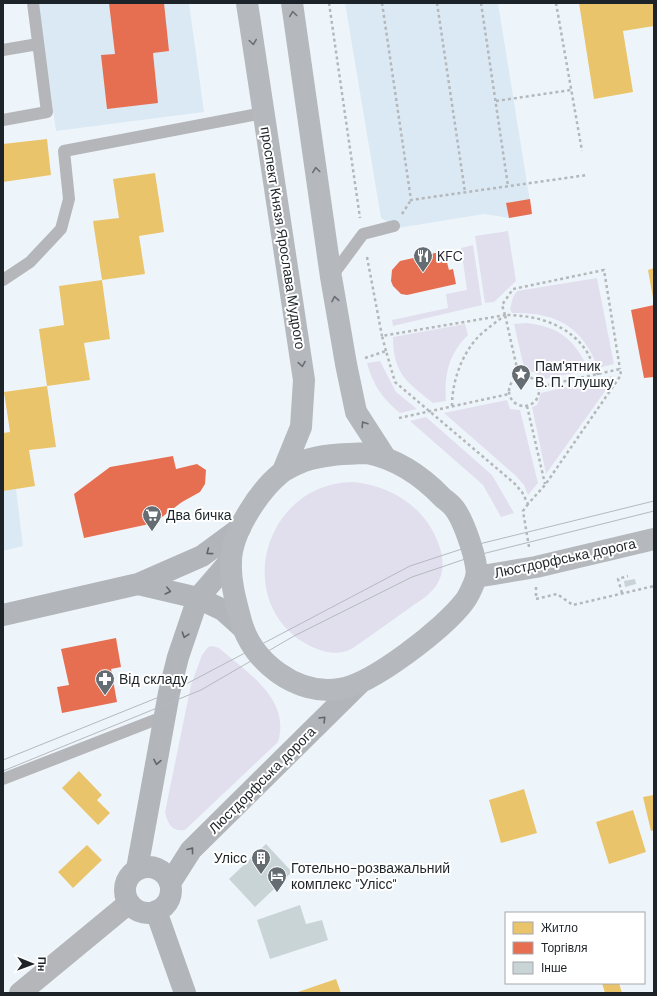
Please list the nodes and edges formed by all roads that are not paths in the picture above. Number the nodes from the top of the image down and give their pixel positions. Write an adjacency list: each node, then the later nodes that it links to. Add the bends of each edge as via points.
1 (32, 3): 4 (lane)
2 (247, 3): 6 (main road, проспект Князя Ярослава Мудрого, one-way to 6)
3 (292, 3): 9 (main road, one-way to 3)
4 (38, 44): 5 (lane); 7 (lane, via 47,112)
5 (3, 50)
6 (264, 113): 10 (lane, via 64,151 69,199 61,229 30,262); 12 (main road, проспект Князя Ярослава Мудрого, one-way to 12, via 304,380 301,427)
7 (3, 120)
8 (394, 226): 9 (lane, via 363,234)
9 (331, 277): 11 (main road, one-way to 9, via 356,412)
10 (3, 280)
11 (386, 457): 12 (main road, via 367,453 325,456); 16 (main road, via 428,482 455,509 471,546)
12 (283, 471): 13 (main road, via 266,488)
13 (240, 528): 15 (main road); 17 (main road, one-way to 17, via 202,556)
14 (654, 539): 16 (main road, Люстдорфська дорога, via 536,567)
15 (230, 561): 18 (main road); 20 (main road, via 233,590)
16 (476, 577): 21 (main road, via 466,600 454,614 409,652)
17 (138, 584): 18 (main road, one-way to 18); 19 (main road)
18 (198, 598): 20 (main road, via 223,610); 22 (main road, one-way to 22, via 178,658)
19 (3, 615)
20 (243, 628): 21 (main road, via 259,656 273,670 299,684 334,689)
21 (360, 683): 25 (main road, Люстдорфська дорога, one-way to 21, via 190,850)
22 (165, 716): 23 (lane); 24 (main road, one-way to 24)
23 (3, 779)
24 (137, 869): 25 (main road, via 149,866 158,869); 26 (main road, via 125,884 124,891)
25 (170, 883): 27 (main road, via 170,897)
26 (128, 903): 27 (main road, via 143,913); 28 (street)
27 (156, 912): 29 (main road)
28 (20, 993)
29 (185, 993)

